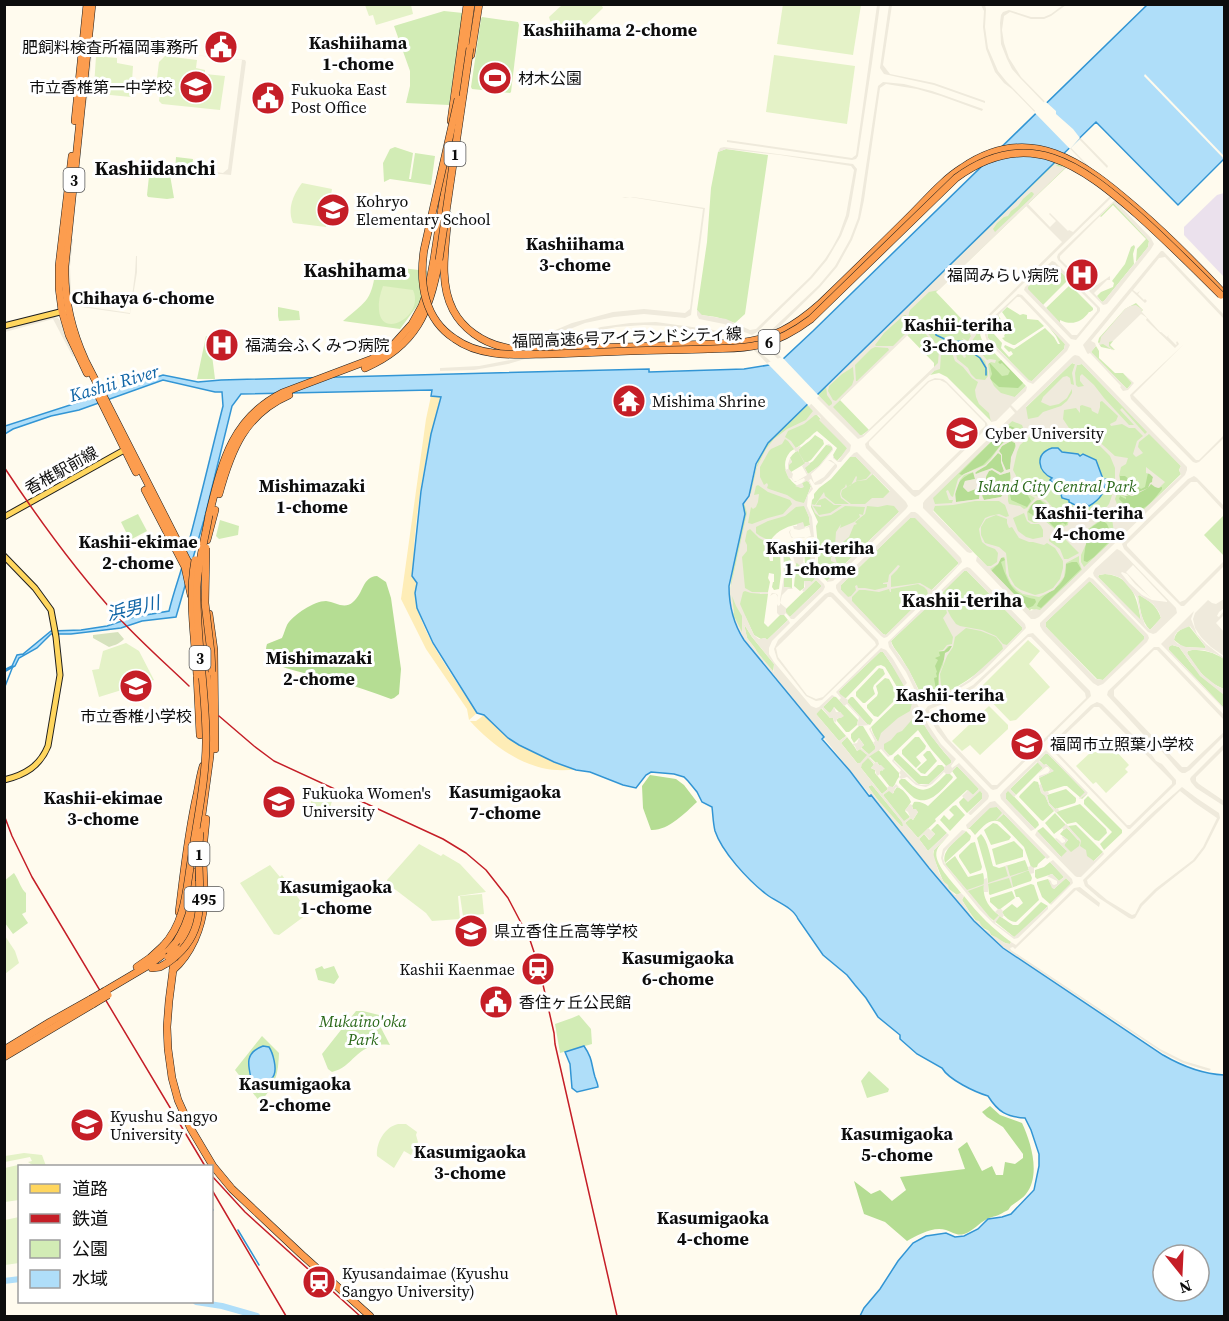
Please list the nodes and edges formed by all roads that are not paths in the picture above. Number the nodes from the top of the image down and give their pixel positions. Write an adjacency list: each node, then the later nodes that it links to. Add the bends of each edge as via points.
1 (87, 4): 8 (highway, 3, via 59,266)
2 (92, 4): 8 (highway, 3, via 65,266)
3 (466, 4): 5 (highway, via 451,118 454,139 462,122)
4 (476, 4): 5 (highway, 1); 6 (highway, 1, bridge)
5 (462, 98): 7 (highway, 福岡高速6号アイランドシティ線 / 6, bridge, via 424,250 422,282 426,302 439,325 454,339 479,351 520,355 737,348 776,340 811,318 956,178 990,159 1017,153 1049,156 1082,171 1119,199); 11 (highway, 1, bridge, via 434,259 416,319 394,344 372,359 282,393 256,410 228,448)
6 (450, 185): 7 (highway, 福岡高速6号アイランドシティ線 / 6, bridge, via 445,274 450,304 475,335 509,349 736,344 774,336 821,303 952,175 988,154 1016,148 1050,151 1085,167 1156,225); 13 (highway, 1, bridge, via 433,288 417,328 399,348 382,359 284,397 252,420 228,462)
7 (1223, 295)
8 (65, 311): 9 (main road); 10 (highway, 3, via 78,357)
9 (4, 326)
10 (128, 448): 12 (main road, 香椎駅前線); 15 (highway, 3)
11 (209, 515): 16 (highway, 1, bridge, via 197,578); 18 (highway, bridge, via 192,578)
12 (4, 517)
13 (206, 546): 16 (highway, 1, bridge, via 200,588); 17 (highway, bridge, via 205,603)
14 (4, 556): 20 (main road, via 51,610 60,675 43,757 19,776)
15 (188, 564): 17 (highway, 3, via 204,623); 18 (highway, 3, via 197,623)
16 (200, 634): 23 (highway, 1, bridge, via 204,768 184,902 169,940); 23 (highway, 1, bridge, via 210,734 199,844 199,914 188,944 181,951)
17 (213, 721): 21 (highway, 3); 22 (highway, 495, via 216,738)
18 (203, 736): 19 (highway, 3)
19 (204, 763): 23 (highway, 3, via 193,845 191,903 184,929); 24 (highway, 495, via 191,819)
20 (6, 779)
21 (206, 791): 22 (highway, 495); 23 (highway, 3, via 194,913 183,941)
22 (206, 819): 24 (highway, 495, via 201,922 182,962)
23 (170, 951): 25 (highway, 1, via 150,958); 25 (highway, 1, via 160,967)
24 (173, 970): 29 (highway, 495, via 168,1010 172,1078 191,1129)
25 (126, 979): 26 (highway, bridge)
26 (92, 1002): 27 (highway); 28 (highway)
27 (4, 1050)
28 (4, 1057)
29 (212, 1165)
30 (213, 1166): 31 (highway, 495, via 232,1189)
31 (370, 1317)

